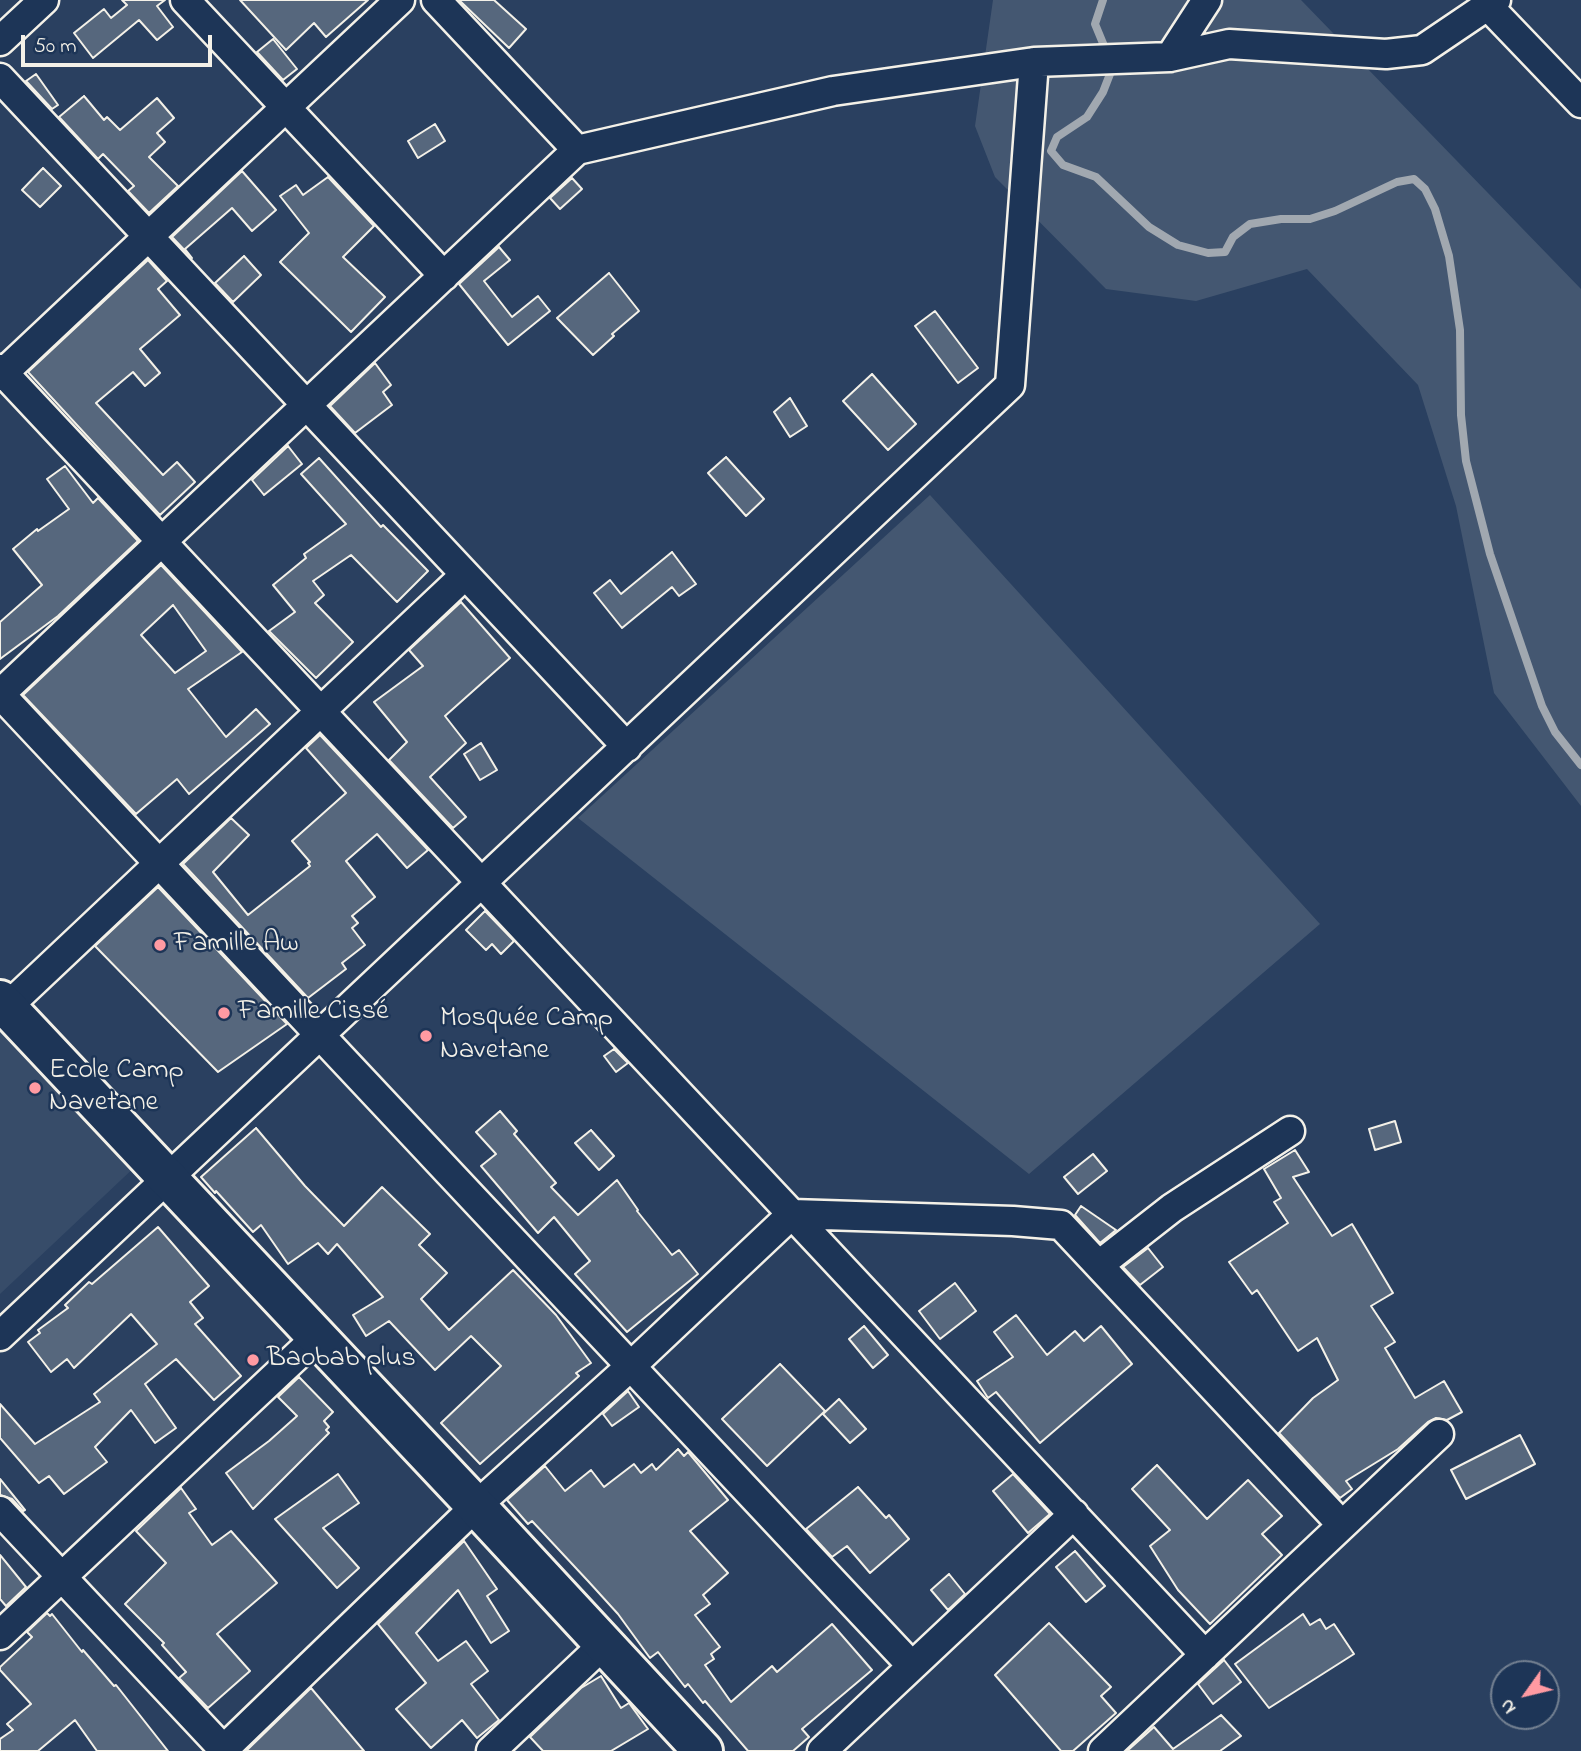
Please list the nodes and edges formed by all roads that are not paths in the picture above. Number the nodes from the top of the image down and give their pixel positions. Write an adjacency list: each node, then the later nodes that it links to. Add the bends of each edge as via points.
1 (44, 0): 7 (street)
2 (185, 0): 12 (street)
3 (400, 0): 12 (street)
4 (436, 0): 13 (street)
5 (1208, 0): 8 (street)
6 (1493, 4): 8 (street, via 1422,50 1386,54 1228,44); 11 (street)
7 (0, 41)
8 (1170, 57): 9 (street)
9 (1034, 61): 13 (street, via 833,91); 22 (street, via 1010,385)
10 (0, 78): 14 (street)
11 (1581, 103)
12 (286, 107): 14 (street); 15 (street)
13 (577, 150): 15 (street)
14 (148, 237): 16 (street); 17 (street)
15 (444, 276): 17 (street)
16 (1, 373): 18 (street)
17 (306, 405): 18 (street); 19 (street)
18 (162, 541): 20 (street); 21 (street)
19 (465, 575): 21 (street); 22 (street)
20 (0, 694): 23 (street)
21 (321, 711): 23 (street); 24 (street)
22 (626, 747): 24 (street)
23 (159, 863): 25 (street); 26 (street)
24 (482, 883): 26 (street); 29 (street)
25 (3, 1003): 28 (street)
26 (320, 1035): 28 (street); 33 (street)
27 (1290, 1131): 30 (street, via 1172,1208)
28 (168, 1178): 31 (street); 32 (street)
29 (792, 1214): 30 (street, via 1061,1225); 33 (street); 37 (street)
30 (1099, 1265): 38 (street)
31 (0, 1336)
32 (317, 1336): 35 (street); 39 (street)
33 (631, 1366): 35 (street); 43 (street)
34 (1439, 1434): 38 (street)
35 (477, 1506): 41 (street); 44 (street)
36 (0, 1511): 39 (street)
37 (1074, 1514): 42 (street); 43 (street)
38 (1342, 1525): 42 (street)
39 (62, 1577): 40 (street); 44 (street)
40 (0, 1635)
41 (604, 1644): 45 (street); 46 (street)
42 (1205, 1655): 48 (street)
43 (912, 1666): 47 (street)
44 (224, 1750)
45 (491, 1751)
46 (703, 1751)
47 (822, 1751)
48 (1103, 1751)

